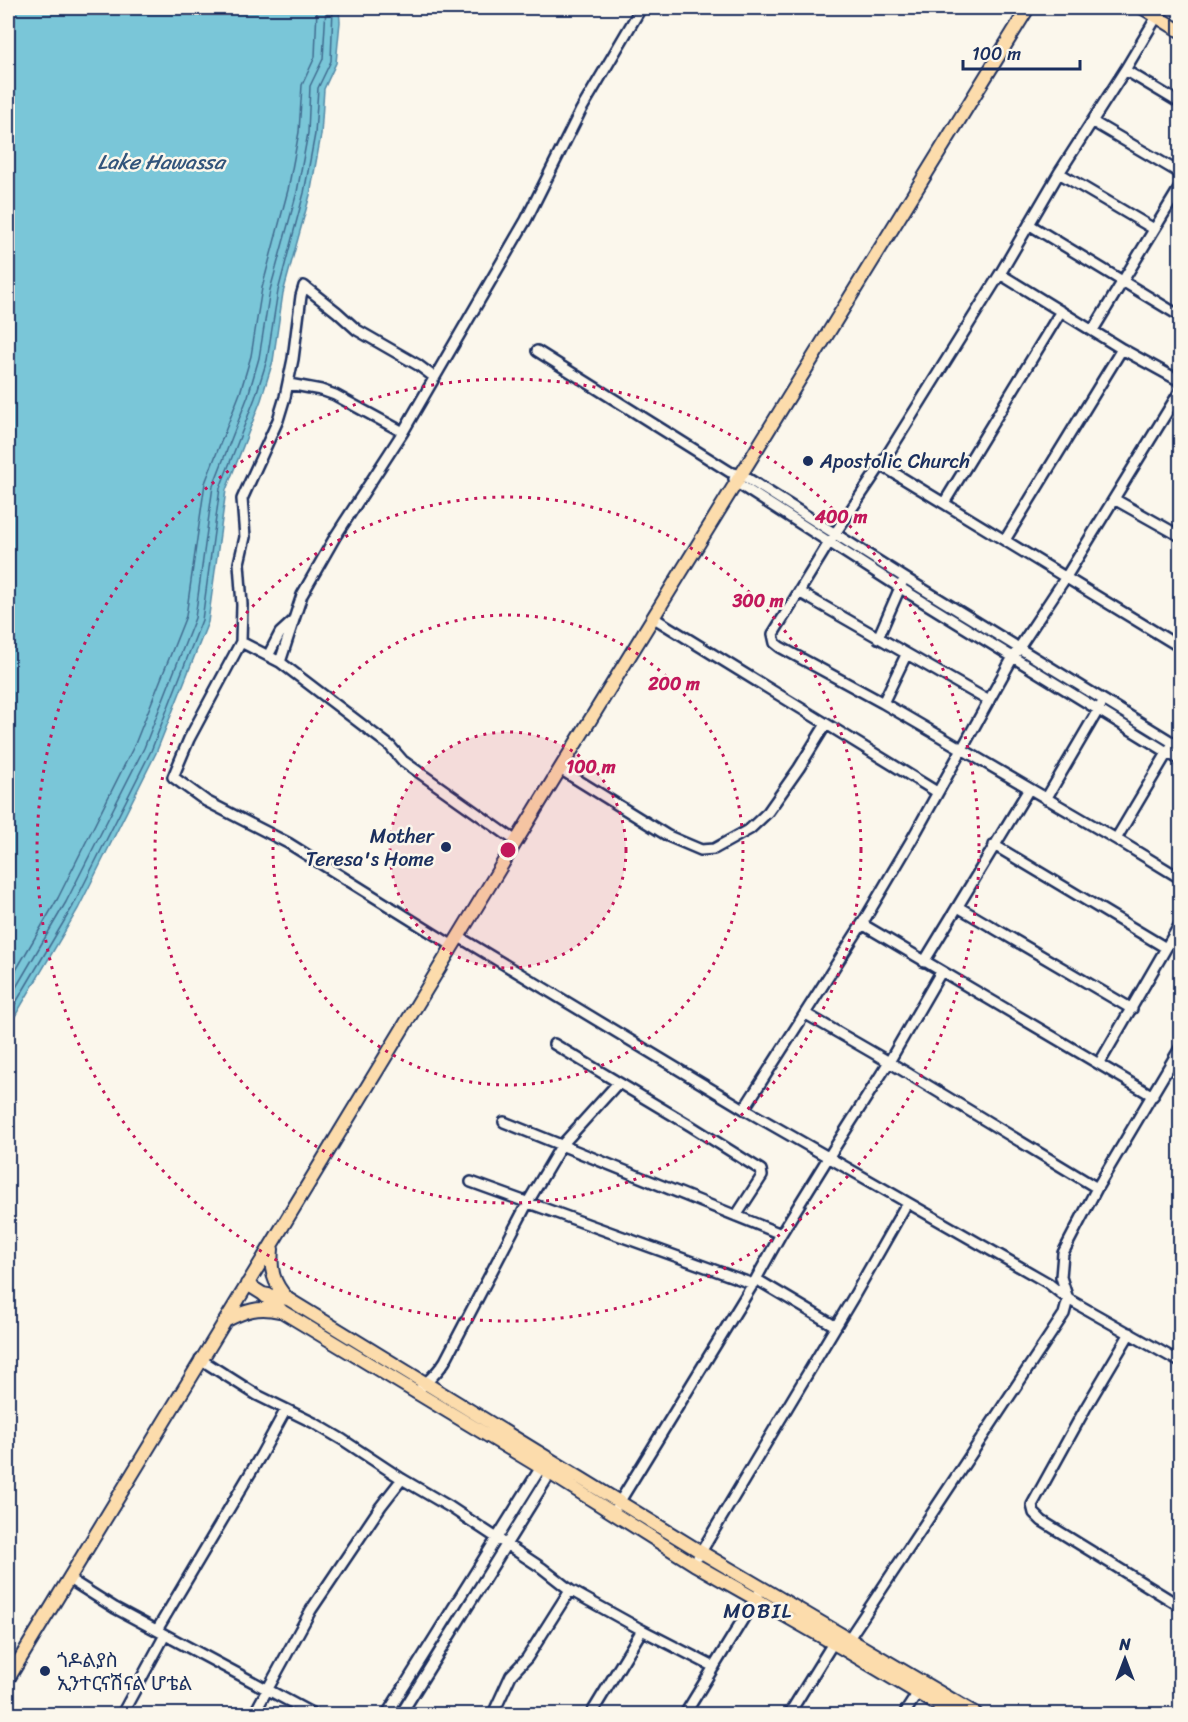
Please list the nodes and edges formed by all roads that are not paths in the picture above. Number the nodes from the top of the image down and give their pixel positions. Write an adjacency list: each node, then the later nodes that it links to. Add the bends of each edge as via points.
1 (641, 8): 22 (street, via 581,110 526,220)
2 (1028, 8): 28 (main road)
3 (1143, 8): 4 (main road)
4 (1159, 12): 5 (main road); 6 (street)
5 (1180, 31)
6 (1125, 70): 7 (street); 8 (street)
7 (1180, 103)
8 (1092, 122): 9 (street); 10 (street)
9 (1059, 173): 13 (street); 14 (street)
10 (1180, 174)
11 (1180, 187): 12 (street)
12 (1177, 200): 14 (street)
13 (1030, 225): 15 (street); 16 (street)
14 (1154, 229): 16 (street)
15 (1000, 274): 17 (street); 27 (street)
16 (1122, 280): 18 (street); 19 (street)
17 (1061, 311): 19 (street); 30 (street)
18 (1180, 316)
19 (1093, 330): 20 (street)
20 (1122, 348): 23 (street); 34 (street)
21 (537, 351): 28 (street)
22 (434, 377): 24 (street, via 357,330 304,286); 26 (street)
23 (1180, 381)
24 (289, 384): 26 (street, via 335,395); 41 (street, via 278,420 242,499 245,537 239,562)
25 (1180, 391): 29 (street)
26 (403, 432): 39 (street, via 314,572)
27 (880, 465): 30 (street); 33 (street)
28 (736, 477): 33 (street); 38 (main road)
29 (1114, 499): 32 (street); 35 (street)
30 (945, 503): 34 (street)
31 (1180, 522): 32 (street)
32 (1178, 534)
33 (832, 538): 36 (street); 37 (street)
34 (1005, 540): 35 (street)
35 (1066, 577): 42 (street); 43 (street)
36 (902, 582): 40 (street); 42 (street); 46 (street)
37 (799, 592): 40 (street); 50 (street, via 774,632 775,643)
38 (654, 618): 52 (street); 57 (main road)
39 (292, 622): 45 (street, via 280,633); 47 (street)
40 (878, 638): 44 (street)
41 (241, 642): 45 (street); 68 (street, via 173,777 206,801 288,843)
42 (1019, 646): 46 (street); 48 (street)
43 (1180, 647)
44 (906, 655): 49 (street); 50 (street)
45 (268, 656): 47 (street)
46 (1013, 657): 49 (street); 51 (street)
47 (280, 662): 62 (street, via 390,746 403,761)
48 (1104, 700): 51 (street); 53 (street)
49 (989, 701): 54 (street)
50 (883, 703): 54 (street)
51 (1098, 710): 55 (street); 60 (street)
52 (826, 724): 57 (street, via 768,812 750,829 714,849 701,850 668,836); 59 (street)
53 (1177, 745): 55 (street)
54 (961, 750): 58 (street); 59 (street)
55 (1166, 752): 56 (street); 61 (street)
56 (1180, 760)
57 (560, 769): 62 (main road)
58 (1029, 789): 60 (street); 63 (street)
59 (938, 792): 66 (street)
60 (1046, 799): 61 (street)
61 (1116, 839): 64 (street)
62 (516, 841): 68 (main road)
63 (994, 844): 65 (street); 69 (street)
64 (1180, 876)
65 (958, 907): 70 (street); 72 (street)
66 (862, 924): 70 (street); 73 (street)
67 (1180, 924): 69 (street)
68 (456, 941): 80 (street); 90 (main road)
69 (1166, 948): 72 (street)
70 (924, 962): 71 (street)
71 (941, 972): 76 (street); 77 (street)
72 (1132, 1009): 77 (street)
73 (806, 1014): 76 (street); 80 (street)
74 (554, 1044): 78 (street)
75 (1180, 1048): 79 (street)
76 (889, 1062): 83 (street); 85 (street)
77 (1099, 1064): 79 (street)
78 (618, 1083): 82 (street); 88 (street, via 761,1170 762,1176)
79 (1153, 1096): 85 (street)
80 (744, 1109): 83 (street)
81 (504, 1122): 82 (street)
82 (561, 1146): 86 (street); 88 (street)
83 (828, 1158): 87 (street); 89 (street)
84 (471, 1182): 86 (street)
85 (1097, 1188): 95 (street, via 1063,1253 1061,1278)
86 (528, 1202): 91 (street); 104 (street, via 445,1361 436,1375)
87 (908, 1203): 95 (street, via 1048,1283); 99 (street)
88 (736, 1216): 89 (street)
89 (781, 1234): 91 (street)
90 (272, 1244): 92 (main road); 94 (main road, via 272,1275)
91 (755, 1282): 99 (street); 109 (street)
92 (247, 1284): 93 (main road); 98 (main road)
93 (263, 1294): 94 (main road); 96 (main road)
94 (288, 1299): 97 (main road)
95 (1068, 1299): 101 (street); 121 (street, via 1064,1314)
96 (283, 1312): 98 (main road, via 251,1310); 100 (main road)
97 (317, 1317): 100 (main road); 104 (main road)
98 (226, 1320): 102 (main road)
99 (835, 1326): 112 (street)
100 (310, 1329): 105 (main road)
101 (1130, 1333): 103 (street); 118 (street, via 1032,1505 1042,1521)
102 (200, 1359): 106 (street); 114 (main road)
103 (1180, 1362)
104 (424, 1383): 105 (street); 107 (main road)
105 (417, 1393): 107 (main road)
106 (285, 1411): 108 (street, via 334,1435); 120 (street)
107 (549, 1465): 109 (main road); 110 (street); 111 (street)
108 (402, 1479): 110 (street); 125 (street, via 311,1610)
109 (615, 1508): 112 (main road); 113 (main road)
110 (496, 1538): 111 (street); 129 (street)
111 (506, 1544): 116 (street); 130 (street)
112 (701, 1552): 113 (street); 115 (main road)
113 (694, 1564): 117 (main road)
114 (69, 1579): 120 (street); 123 (main road)
115 (762, 1588): 117 (street); 121 (main road)
116 (570, 1590): 119 (street); 131 (street, via 527,1658 511,1675)
117 (755, 1600): 121 (main road); 122 (street)
118 (1180, 1606)
119 (642, 1630): 122 (street); 132 (street)
120 (161, 1633): 125 (street); 126 (street)
121 (841, 1643): 124 (main road); 134 (street)
122 (714, 1667): 133 (street)
123 (8, 1679)
124 (921, 1688): 135 (street); 136 (main road); 137 (main road)
125 (268, 1690): 127 (street); 128 (street)
126 (122, 1714)
127 (254, 1714)
128 (313, 1714)
129 (387, 1714)
130 (401, 1714)
131 (493, 1714)
132 (591, 1714)
133 (686, 1714)
134 (789, 1714)
135 (904, 1714)
136 (953, 1714)
137 (975, 1714)

